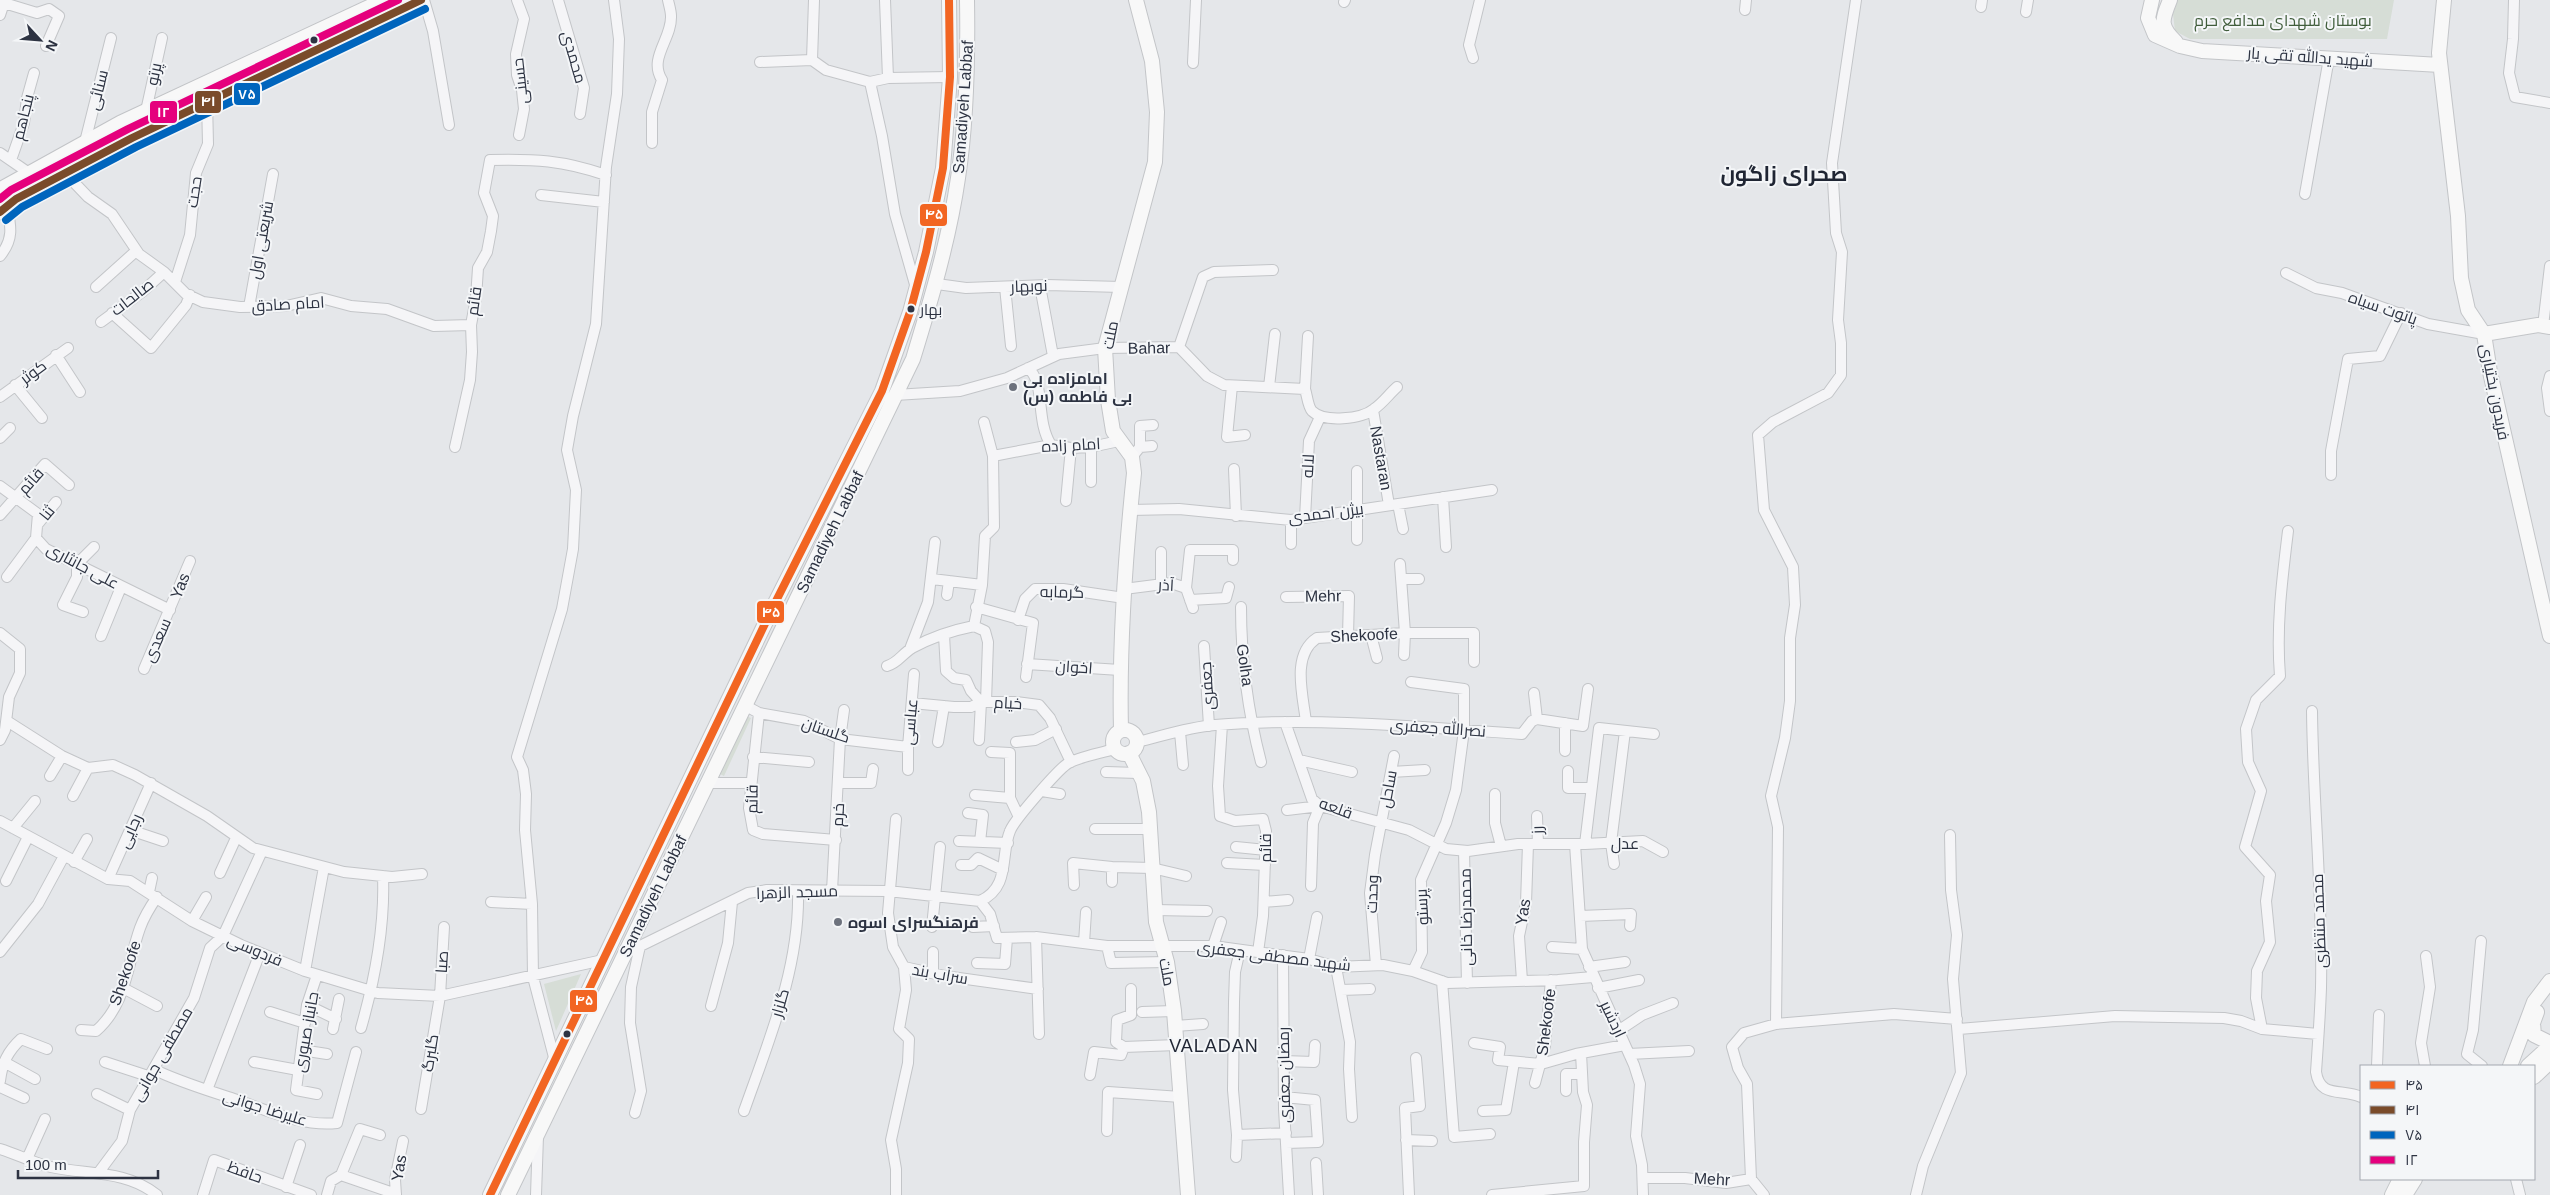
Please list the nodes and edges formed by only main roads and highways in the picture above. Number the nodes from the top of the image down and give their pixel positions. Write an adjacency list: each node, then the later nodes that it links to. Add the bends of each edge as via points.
1 (384, 0): 9 (main road)
2 (423, 0): 11 (main road)
3 (949, 0): 18 (main road, Samadiyeh Labbaf, via 950,77 944,168 916,288 882,391)
4 (967, 0): 19 (main road, Samadiyeh Labbaf, via 968,80 958,179 936,284 913,359)
5 (1136, 0): 21 (main road, ملت, via 1152,60 1156,141 1152,182 1105,348 1113,431 1119,440 1136,452 1124,593)
6 (2152, 0): 12 (main road, شهید یدالله تقی یار, via 2148,18 2155,35)
7 (2170, 0): 12 (main road, via 2163,18 2164,31)
8 (2444, 0): 13 (main road, فریدون بختیاری)
9 (370, 3): 10 (main road)
10 (328, 26): 11 (main road); 14 (main road, via 146,111)
11 (333, 41): 15 (main road, via 65,173)
12 (2180, 46): 13 (main road, شهید یدالله تقی یار)
13 (2440, 65): 17 (main road, فریدون بختیاری, via 2458,216 2461,278 2468,310)
14 (0, 190)
15 (3, 209)
16 (2546, 326): 17 (main road)
17 (2484, 334): 20 (main road, فریدون بختیاری)
18 (854, 446): 19 (main road); 32 (main road, Samadiyeh Labbaf)
19 (868, 452): 33 (main road, Samadiyeh Labbaf)
20 (2550, 636)
21 (1121, 730): 22 (main road, via 1132,732); 22 (main road, via 1112,741 1114,749 1121,754)
22 (1133, 748): 34 (main road, ملت, via 1143,781 1150,829 1155,910 1174,1011)
23 (2550, 981): 27 (main road, via 2534,1002)
24 (2550, 992): 25 (main road, via 2533,1023 2534,1035)
25 (2550, 1045): 28 (main road)
26 (2550, 1062): 29 (main road)
27 (2510, 1065)
28 (2529, 1065)
29 (2535, 1076)
30 (2400, 1180): 35 (main road)
31 (2414, 1180): 36 (main road)
32 (490, 1195)
33 (508, 1195)
34 (1188, 1195)
35 (2392, 1195)
36 (2405, 1195)

